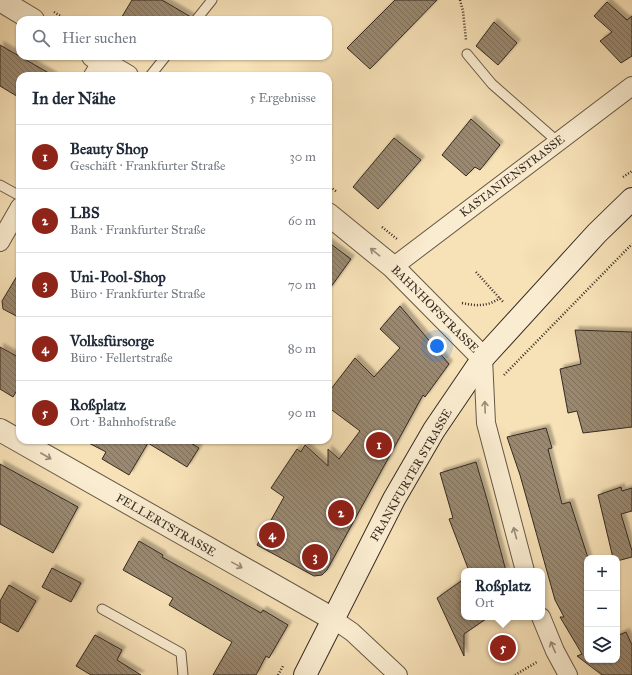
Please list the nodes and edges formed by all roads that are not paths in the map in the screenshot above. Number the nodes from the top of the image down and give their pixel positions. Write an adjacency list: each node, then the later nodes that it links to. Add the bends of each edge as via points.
1 (0, 0): 3 (street)
2 (212, 0): 4 (lane)
3 (26, 16)
4 (199, 16)
5 (467, 54): 11 (lane, via 492,84)
6 (163, 60): 9 (lane)
7 (96, 64): 8 (street)
8 (117, 72)
9 (153, 72)
10 (632, 86): 11 (street, KASTANIENSTRASSE)
11 (558, 142): 18 (street, KASTANIENSTRASSE)
12 (0, 185): 13 (lane)
13 (16, 194)
14 (632, 199): 19 (street, FRANKFURTER STRASSE, via 597,233)
15 (16, 214): 17 (street)
16 (332, 217): 18 (street, BAHNHOFSTRASSE, one-way to 16)
17 (0, 242)
18 (393, 267): 19 (street, BAHNHOFSTRASSE)
19 (483, 358): 23 (street, BAHNHOFSTRASSE, one-way to 19, via 486,423); 25 (street, FRANKFURTER STRASSE, via 434,430 391,506)
20 (0, 430): 21 (street, FELLERTSTRASSE, one-way to 21)
21 (16, 439)
22 (25, 444): 25 (street, FELLERTSTRASSE, one-way to 25)
23 (524, 568)
24 (102, 609): 27 (lane, via 181,653)
25 (333, 619): 28 (street, FRANKFURTER STRASSE); 29 (street, via 352,632)
26 (542, 620): 30 (street, one-way to 26)
27 (183, 675)
28 (305, 675)
29 (398, 675)
30 (568, 675)

